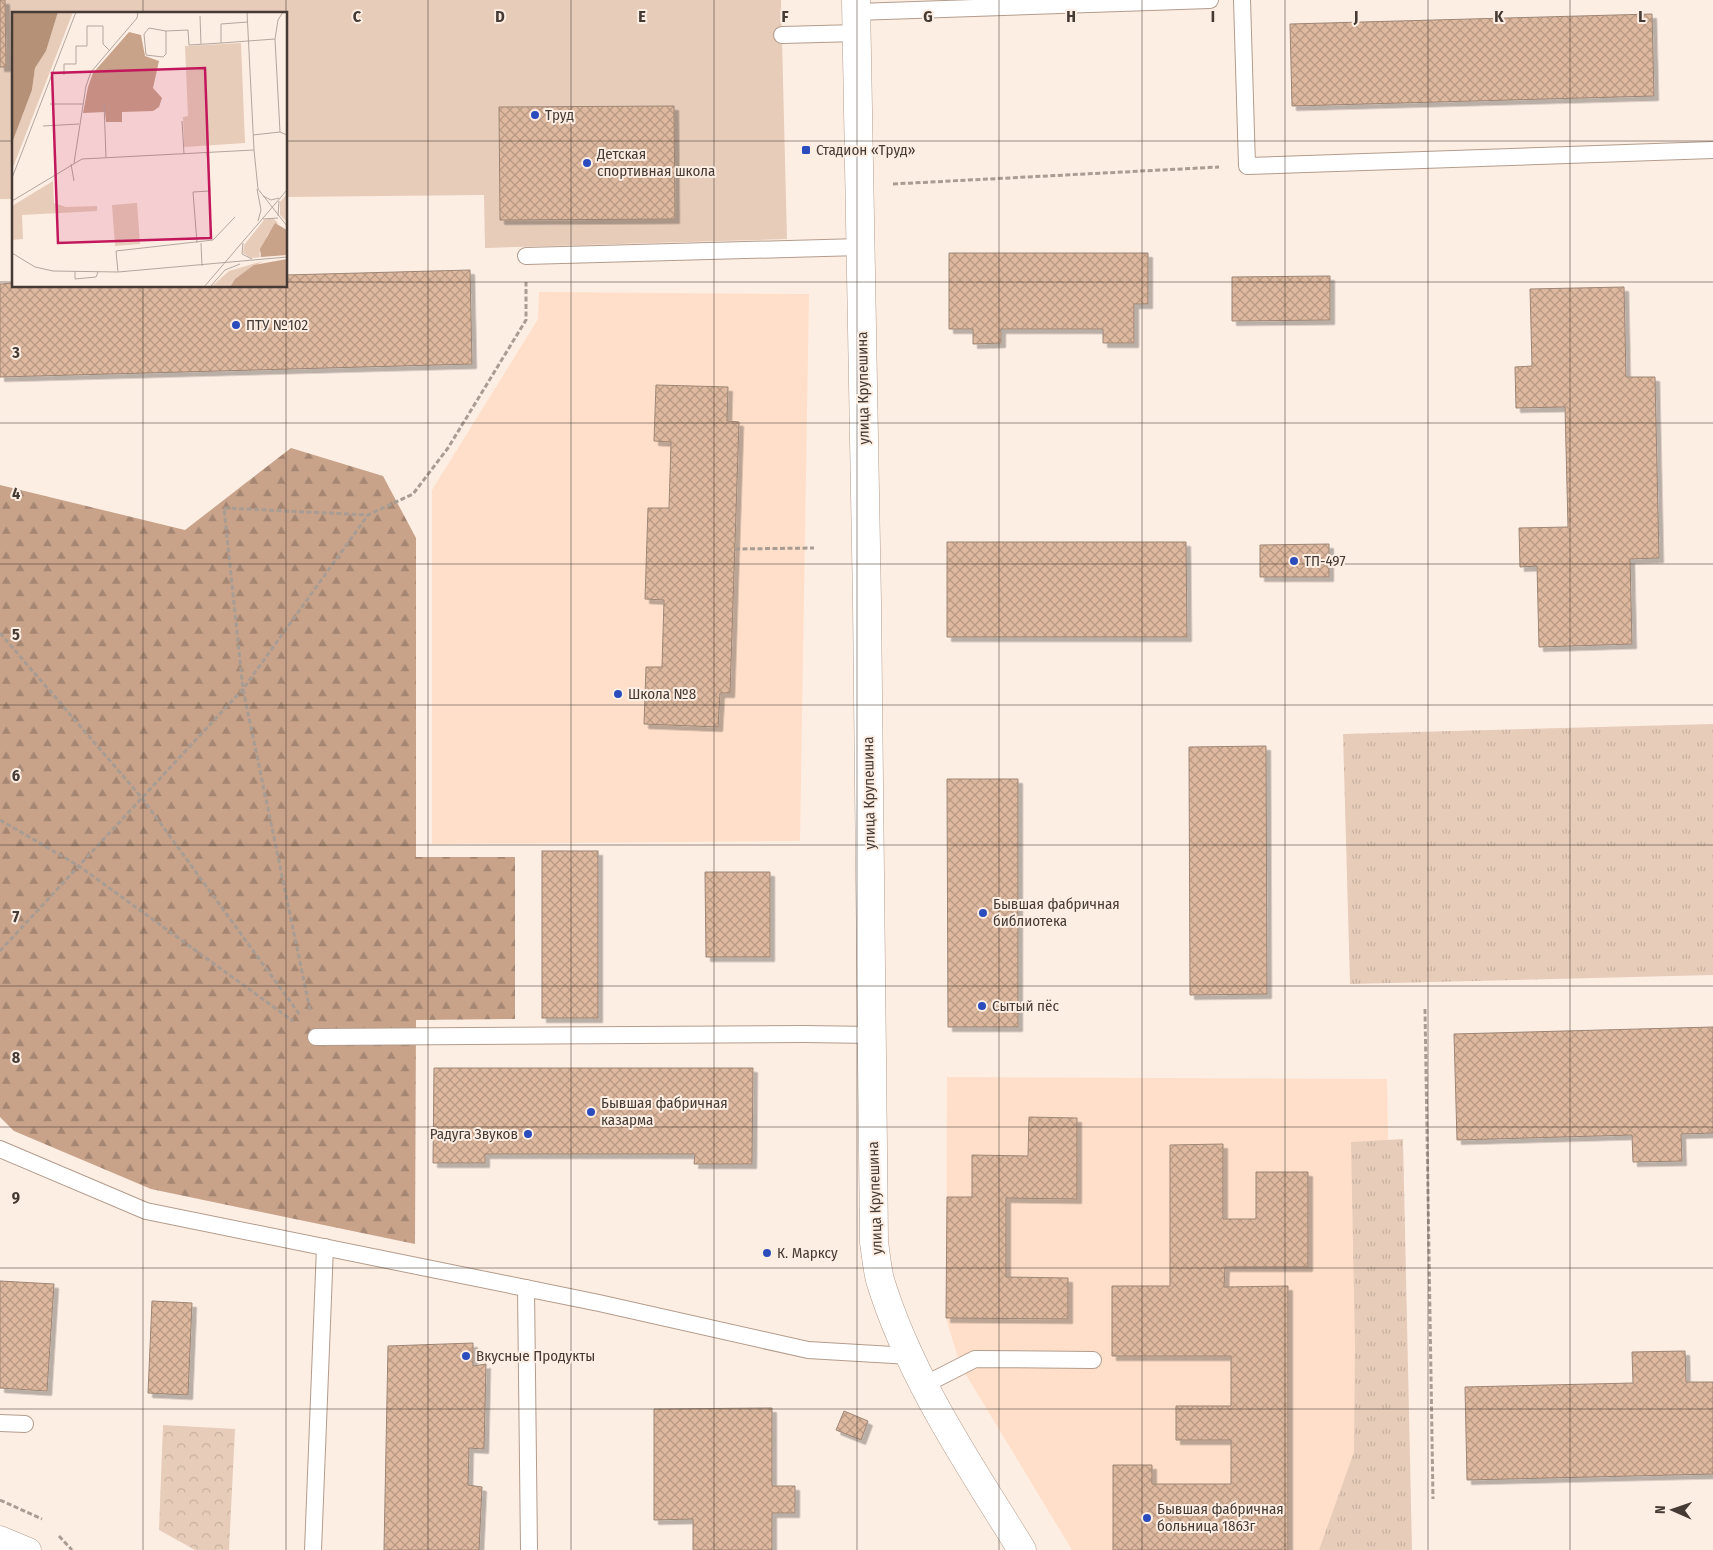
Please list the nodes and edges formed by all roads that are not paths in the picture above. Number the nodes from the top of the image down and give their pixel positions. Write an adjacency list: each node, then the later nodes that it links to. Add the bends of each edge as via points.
1 (1210, 0): 3 (lane)
2 (1242, 0): 5 (lane, via 1247,166)
3 (856, 15): 4 (lane); 6 (main road, улица Крупешина)
4 (782, 35)
5 (1713, 150)
6 (860, 247): 7 (lane); 8 (main road, улица Крупешина)
7 (526, 256)
8 (872, 1035): 9 (lane); 13 (main road, улица Крупешина, via 874,1242 880,1279)
9 (316, 1037)
10 (0, 1149): 11 (lane, via 146,1211)
11 (325, 1248): 12 (lane); 20 (lane)
12 (526, 1288): 13 (lane, via 808,1350); 21 (lane)
13 (910, 1356): 15 (main road, улица Крупешина)
14 (1093, 1360): 15 (lane, via 975,1359)
15 (924, 1385): 22 (main road, улица Крупешина)
16 (0, 1422): 17 (lane)
17 (25, 1424)
18 (0, 1538): 19 (street)
19 (29, 1550)
20 (313, 1550)
21 (529, 1550)
22 (1022, 1550)

